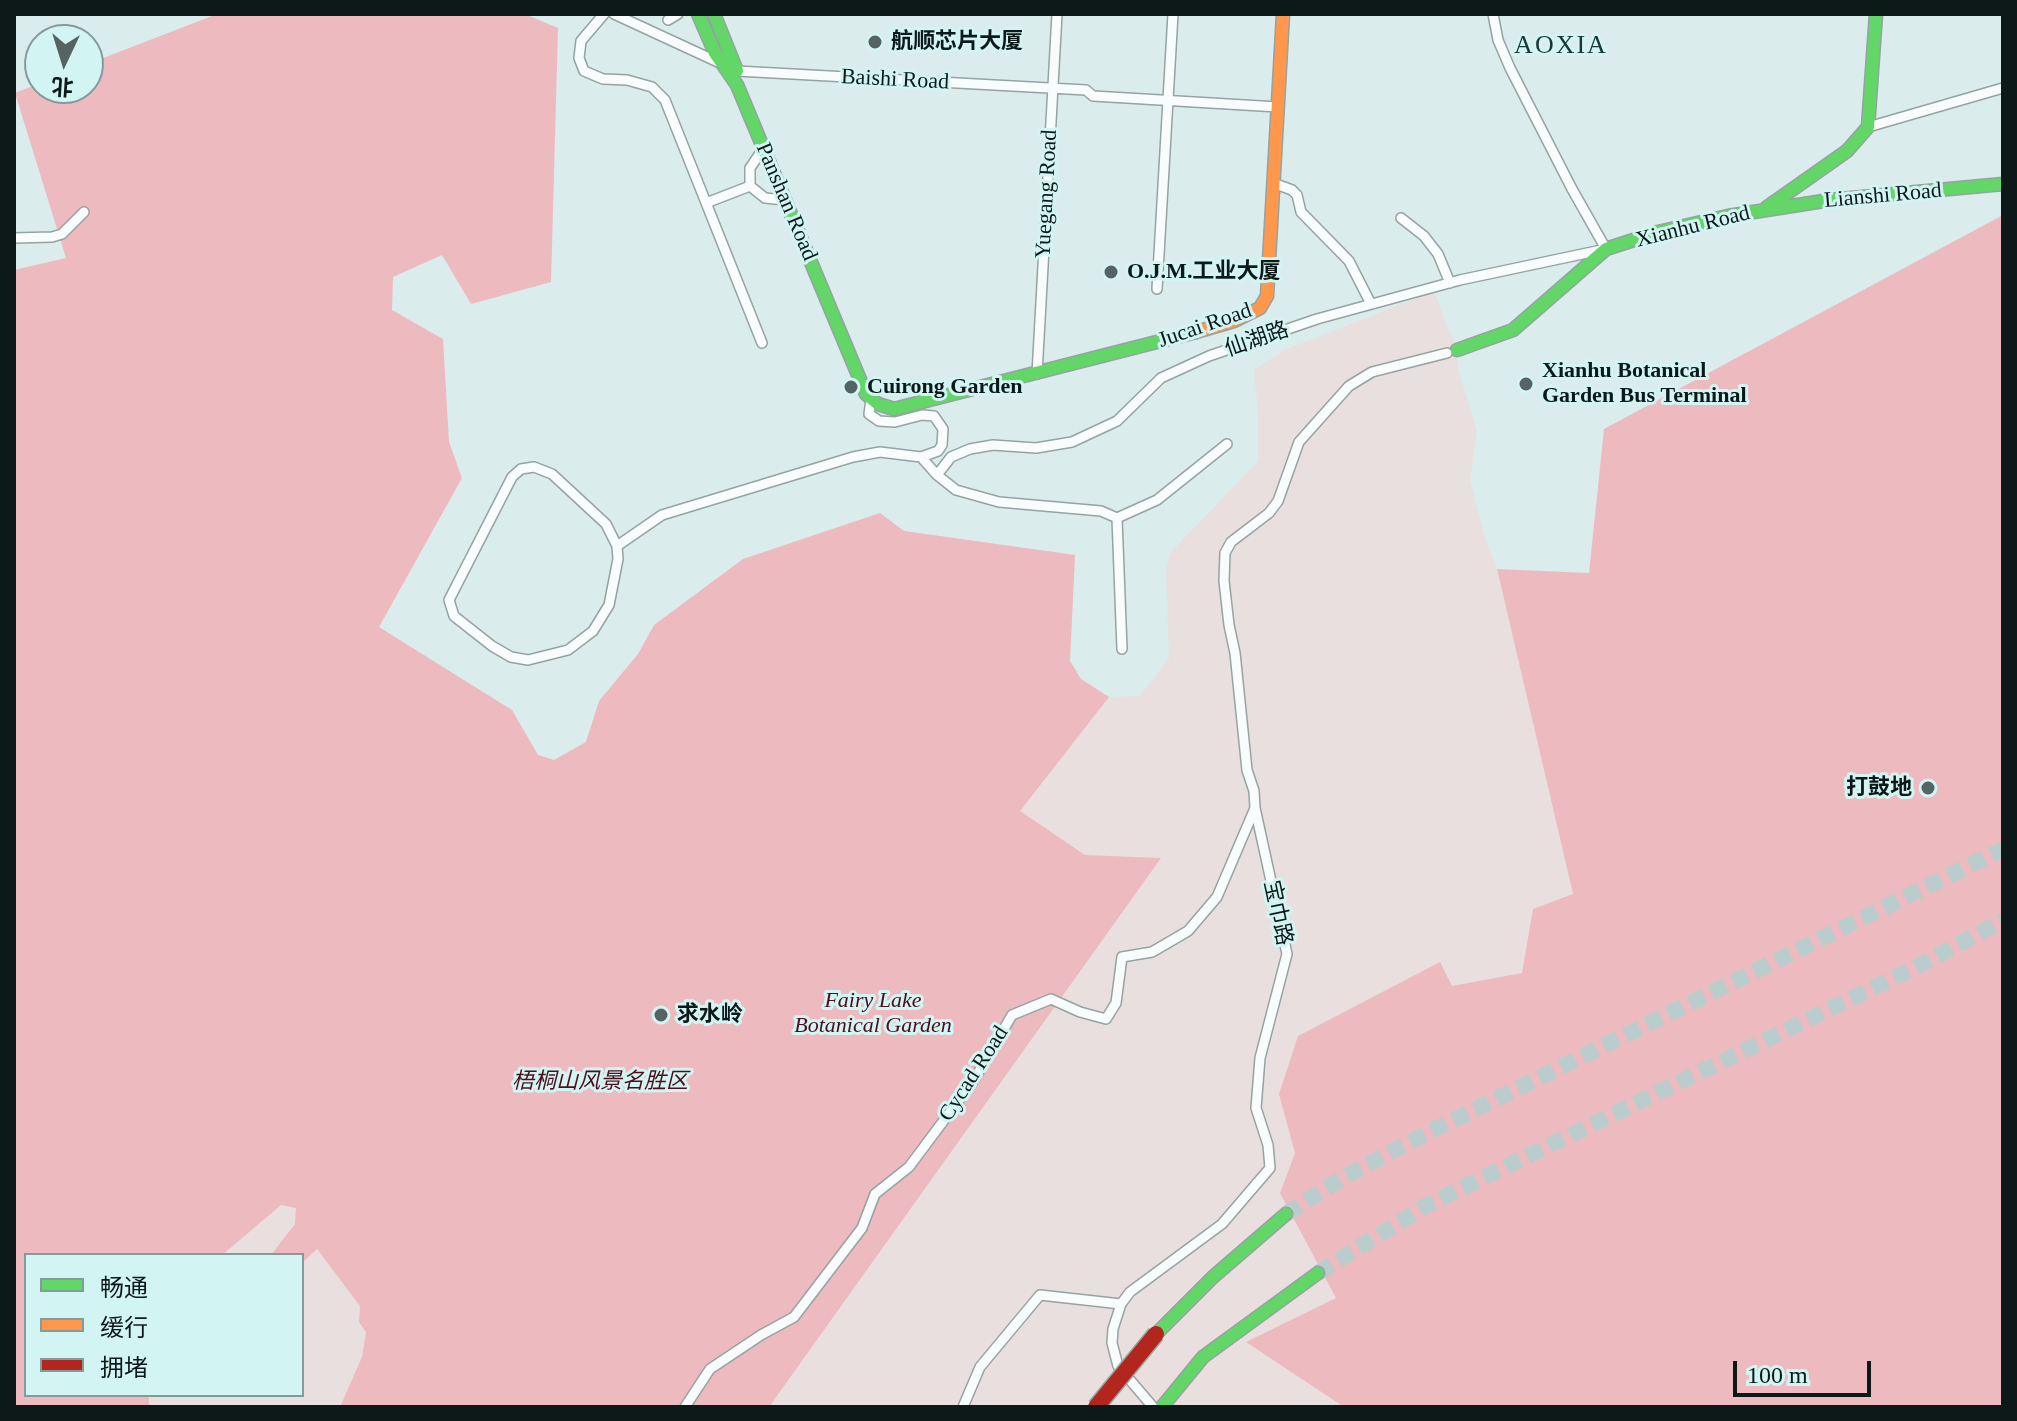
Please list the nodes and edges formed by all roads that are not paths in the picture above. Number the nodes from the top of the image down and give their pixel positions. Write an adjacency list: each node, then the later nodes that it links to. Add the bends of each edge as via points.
1 (604, 14): 23 (street, via 581,41 584,71 652,87 665,100)
2 (614, 14): 12 (street)
3 (678, 14): 11 (street)
4 (698, 14): 12 (main road, Panshan Road, via 709,42)
5 (714, 14): 12 (main road, Panshan Road)
6 (1057, 14): 14 (street, Yuegang Road)
7 (1173, 14): 15 (street)
8 (1283, 14): 16 (main road, Jucai Road)
9 (1493, 14): 28 (street, via 1510,68)
10 (1876, 14): 17 (main road)
11 (668, 20)
12 (730, 68): 14 (street, Baishi Road); 18 (main road, Panshan Road)
13 (2003, 88): 17 (street)
14 (1053, 89): 15 (street, Baishi Road); 34 (street, Yuegang Road)
15 (1168, 100): 16 (street, Baishi Road); 30 (street)
16 (1278, 107): 19 (main road, Jucai Road)
17 (1868, 127): 24 (main road, Xianhu Road, via 1847,151)
18 (763, 149): 21 (street, via 750,168); 22 (main road, Panshan Road)
19 (1273, 183): 31 (street, via 1297,195 1301,212 1349,261); 34 (main road, Jucai Road, via 1267,296 1260,308 1205,330)
20 (2003, 184): 24 (main road, Lianshi Road)
21 (750, 186): 22 (street, via 765,198); 23 (street)
22 (785, 200): 35 (main road, Panshan Road)
23 (706, 203): 32 (street)
24 (1763, 210): 28 (main road, Xianhu Road, via 1688,224)
25 (84, 212): 27 (street, via 62,234)
26 (1401, 218): 29 (street, via 1438,254)
27 (14, 238)
28 (1606, 249): 29 (street, 仙湖路); 33 (main road, Xianhu Road, via 1513,330)
29 (1450, 283): 31 (street, 仙湖路)
30 (1157, 289)
31 (1371, 304): 38 (street, 仙湖路, via 1209,356 1161,378 1117,421 1072,442 970,449 951,457)
32 (762, 343)
33 (1452, 351): 42 (street, 宝巾路, via 1372,372 1349,386 1299,442 1278,501 1225,553 1229,625)
34 (1037, 374): 35 (main road, Jucai Road, via 894,409)
35 (868, 397): 37 (street, via 869,414 879,421 922,415 939,420 942,445)
36 (1227, 444): 39 (street, via 1157,500)
37 (921, 457): 38 (street); 40 (street, via 880,452 853,457 662,515)
38 (937, 475): 39 (street, via 956,490 999,502 1101,511)
39 (1117, 518): 41 (street)
40 (617, 546): 40 (street, via 617,575 602,620 581,642 560,653 528,660 511,657 451,612 453,591 521,469 534,467 552,474 606,524)
41 (1122, 649)
42 (1255, 808): 45 (street, 宝巾路, via 1287,954 1260,1058 1256,1108 1270,1168 1222,1224); 46 (street, Cycad Road, via 1217,897 1188,931 1152,952 1122,957 1116,1003 1106,1019 1051,999 1012,1015 974,1080 909,1167 875,1194 862,1228 794,1317 710,1369)
43 (1286, 1214): 48 (main road, bridge, via 1156,1334)
44 (1318, 1273): 50 (main road, via 1203,1357)
45 (1121, 1304): 47 (street, via 1040,1295 980,1367); 49 (street, via 1112,1343 1118,1366)
46 (685, 1407)
47 (963, 1407)
48 (1096, 1407)
49 (1153, 1407)
50 (1162, 1407)

